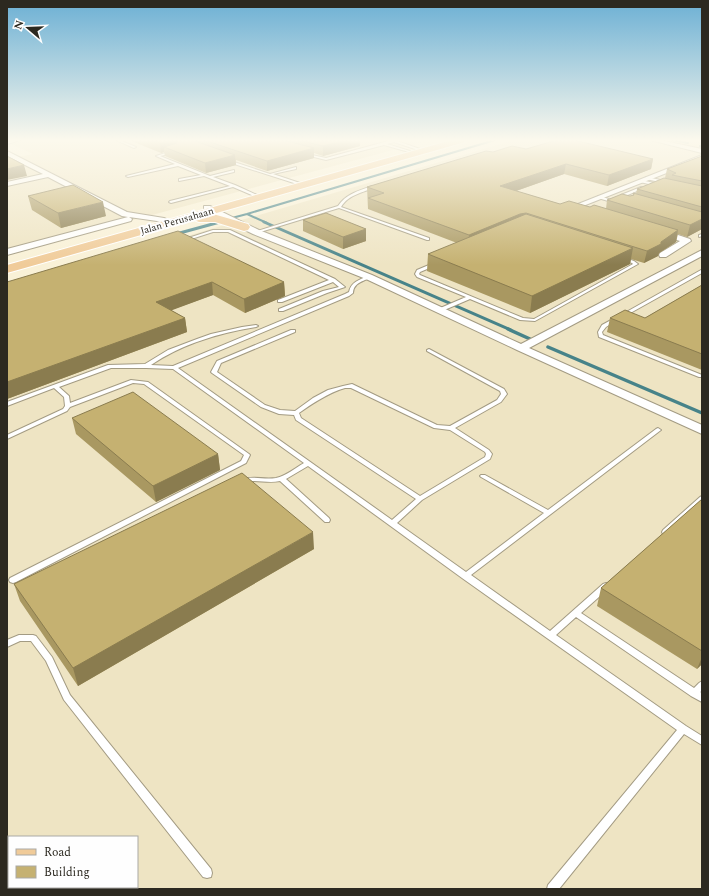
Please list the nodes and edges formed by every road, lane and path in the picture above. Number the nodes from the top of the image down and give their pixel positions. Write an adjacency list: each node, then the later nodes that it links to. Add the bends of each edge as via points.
1 (17, 182): 12 (street)
2 (60, 182): 26 (street)
3 (223, 182): 15 (lane)
4 (294, 182): 11 (lane)
5 (302, 182): 11 (main road, Jalan Perusahaan)
6 (313, 182): 19 (main road, Jalan Perusahaan)
7 (646, 182): 18 (street)
8 (648, 182): 21 (lane, via 620,198)
9 (652, 182): 14 (lane)
10 (654, 182): 13 (lane)
11 (298, 183): 17 (main road, Jalan Perusahaan)
12 (7, 184)
13 (668, 184)
14 (664, 185)
15 (234, 186): 17 (lane); 20 (lane)
16 (375, 187): 23 (lane, via 353,194)
17 (255, 194): 25 (main road, Jalan Perusahaan)
18 (599, 197): 22 (lane); 24 (street, via 577,206)
19 (245, 201): 25 (main road, Jalan Perusahaan); 25 (main road)
20 (171, 202)
21 (630, 202)
22 (621, 203)
23 (339, 207): 28 (lane); 29 (lane)
24 (598, 214)
25 (225, 217): 26 (main road, Jalan Perusahaan); 28 (street); 35 (main road, Jalan Perusahaan, via 183,218)
26 (128, 221): 31 (street); 34 (main road, Jalan Perusahaan)
27 (654, 230): 33 (street, via 687,241)
28 (256, 232): 37 (street)
29 (428, 239)
30 (178, 241): 38 (lane, via 213,231 229,231)
31 (7, 252)
32 (702, 253): 47 (street)
33 (663, 255)
34 (7, 263)
35 (7, 269)
36 (702, 271): 51 (lane, via 604,326 600,332 607,340)
37 (369, 277): 40 (lane, via 352,284); 43 (street)
38 (333, 280): 39 (lane); 42 (lane)
39 (342, 287): 40 (lane); 44 (lane)
40 (350, 288): 50 (lane, via 351,293 347,295)
41 (468, 298): 41 (lane, via 418,276 418,271 520,228 530,228 636,264 535,320 522,319); 43 (lane)
42 (280, 301)
43 (443, 309): 47 (street)
44 (281, 310)
45 (256, 326): 49 (lane, via 215,334 160,355)
46 (294, 331): 55 (lane, via 219,362 214,372 263,406 279,412)
47 (521, 348): 58 (street)
48 (429, 350): 56 (lane, via 502,390 504,394 499,401)
49 (146, 366): 50 (lane); 52 (lane, via 110,366)
50 (174, 368): 60 (lane)
51 (702, 376)
52 (55, 386): 53 (lane); 54 (lane, via 67,397)
53 (7, 404)
54 (68, 406): 59 (lane, via 59,413); 71 (lane, via 133,381 146,383 246,455 246,459)
55 (296, 413): 56 (lane, via 302,407 342,386 352,386 436,427); 65 (lane, via 298,419)
56 (451, 428): 65 (lane, via 487,450 488,458)
57 (658, 430): 66 (lane)
58 (702, 430)
59 (7, 437)
60 (308, 463): 62 (lane); 68 (lane)
61 (483, 476): 66 (lane)
62 (282, 479): 63 (lane, via 249,478); 67 (lane)
63 (235, 484)
64 (702, 498): 69 (lane)
65 (420, 499): 68 (lane)
66 (549, 513): 70 (lane)
67 (327, 520)
68 (394, 523): 70 (lane)
69 (662, 535)
70 (465, 576): 74 (lane)
71 (13, 580)
72 (610, 582): 73 (lane)
73 (576, 613): 74 (lane); 77 (lane)
74 (550, 636): 79 (lane)
75 (7, 644): 81 (lane, via 19,638 33,638 49,659 67,697)
76 (702, 685): 77 (lane)
77 (694, 693): 78 (lane)
78 (702, 698)
79 (683, 728): 80 (lane); 82 (lane)
80 (702, 741)
81 (207, 873)
82 (552, 889)

